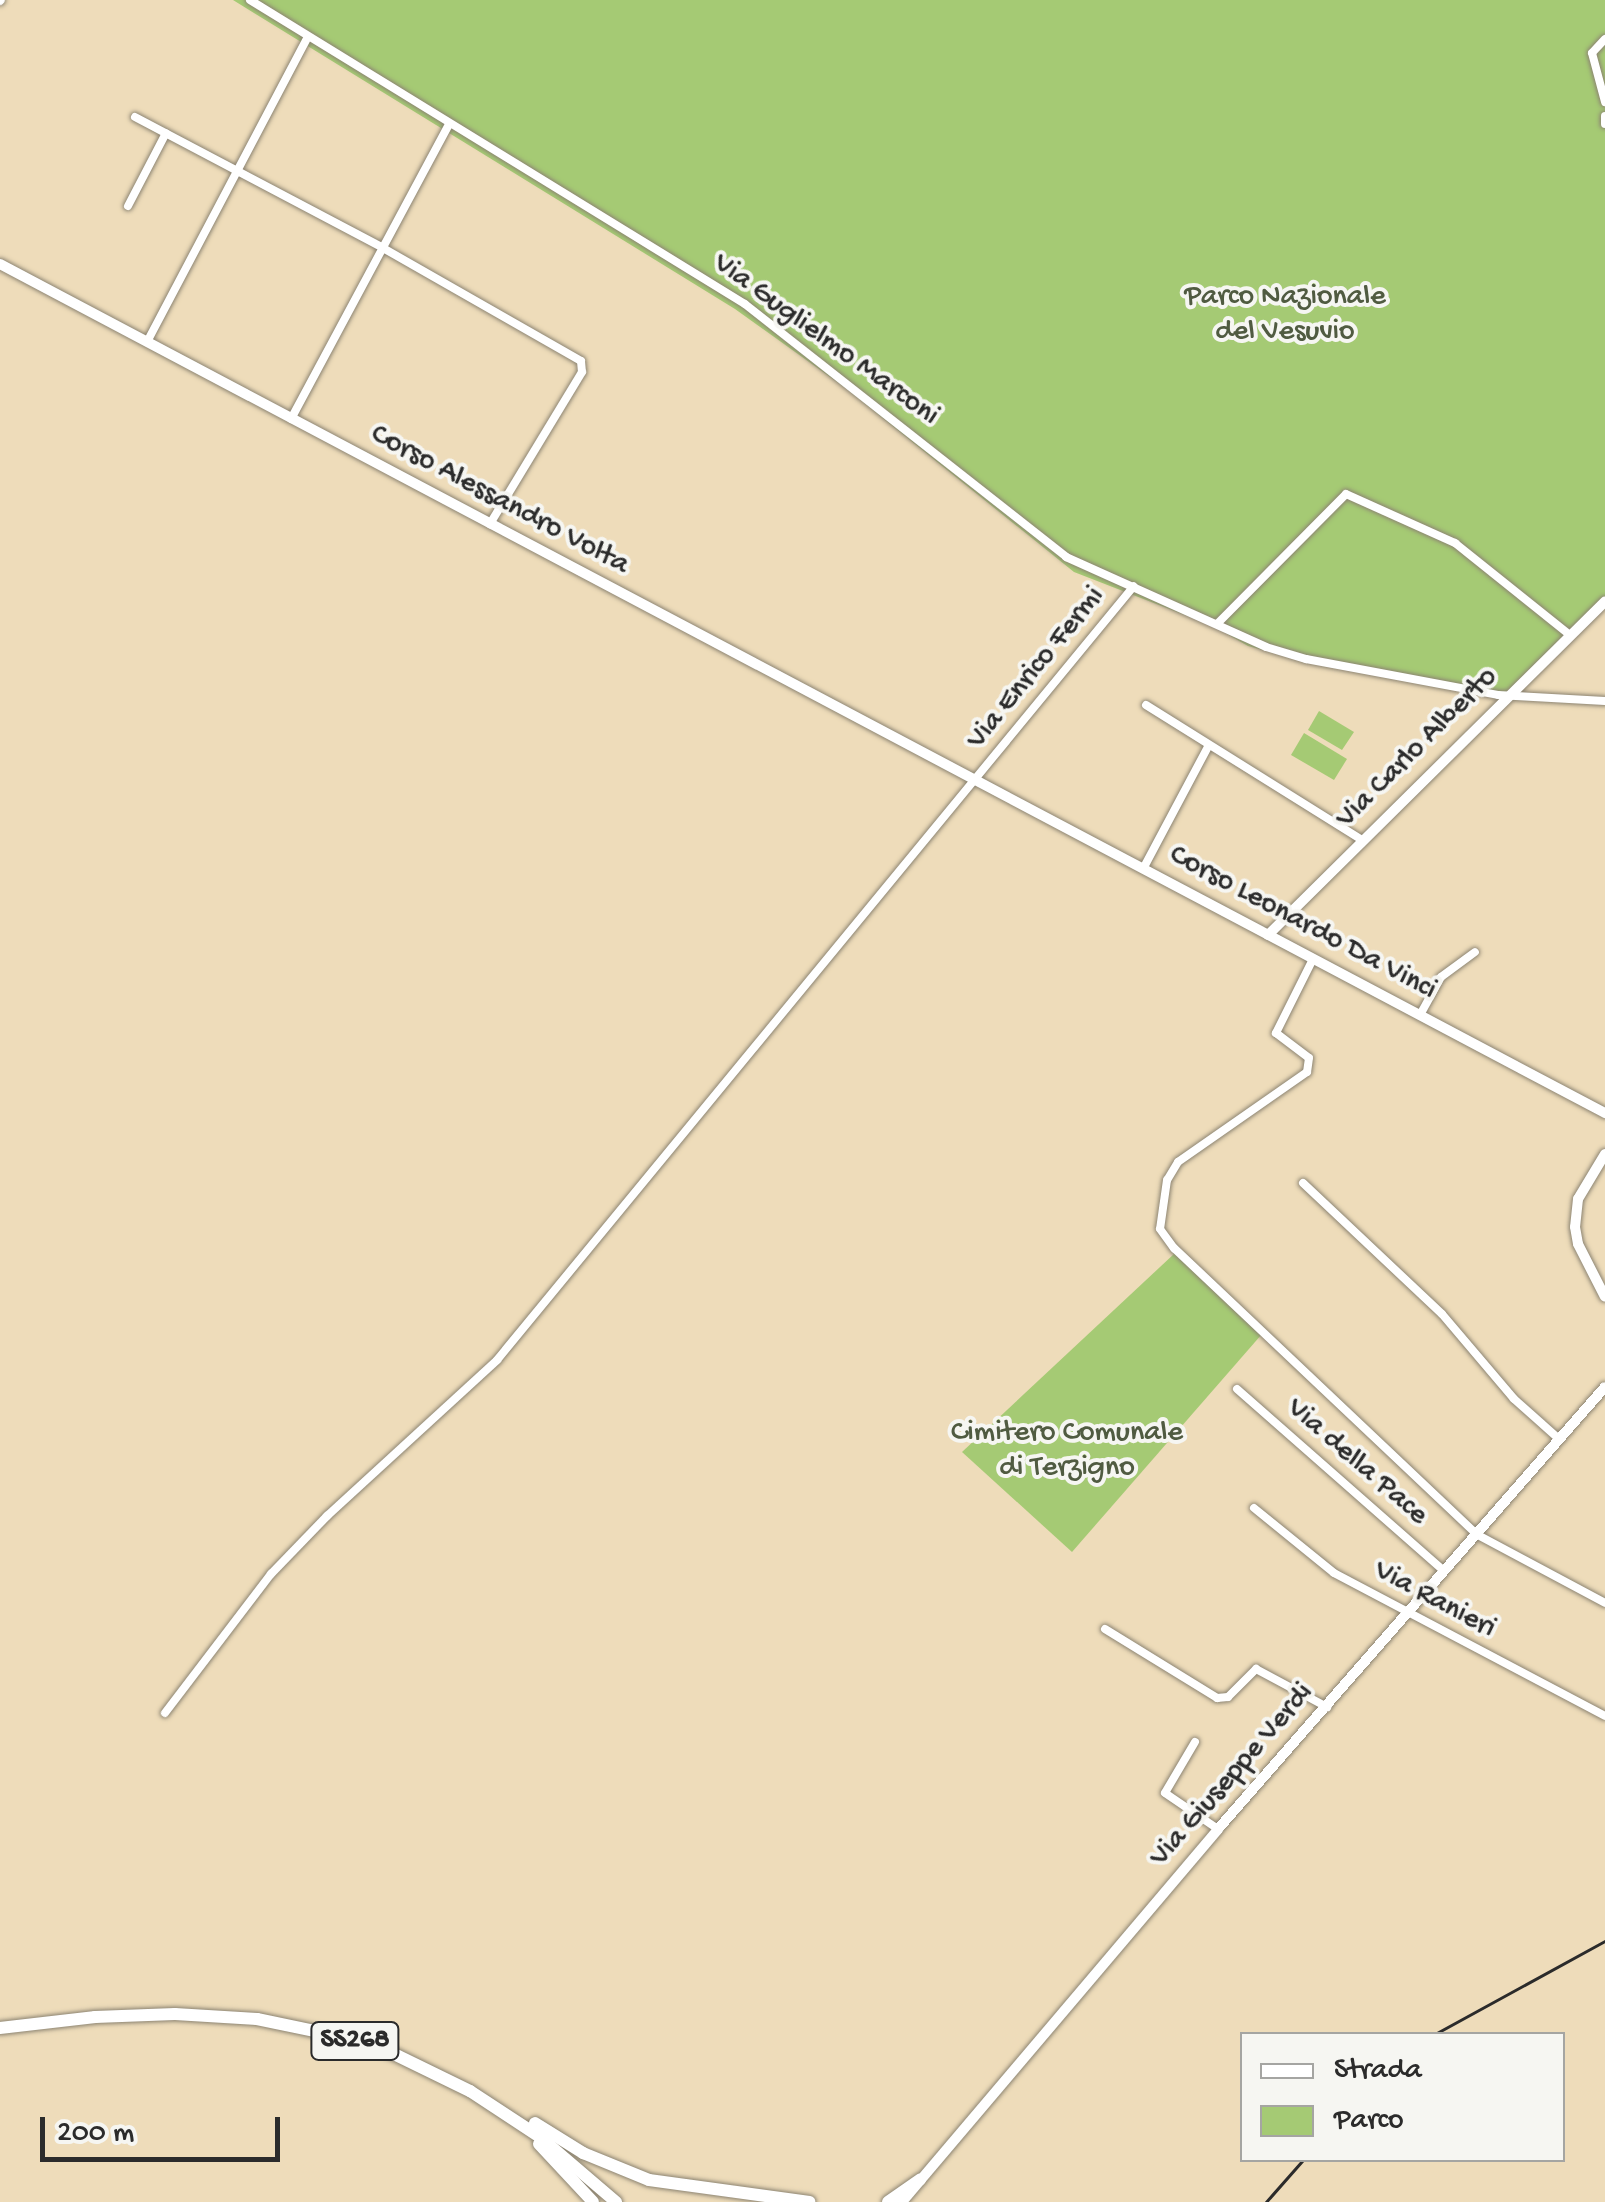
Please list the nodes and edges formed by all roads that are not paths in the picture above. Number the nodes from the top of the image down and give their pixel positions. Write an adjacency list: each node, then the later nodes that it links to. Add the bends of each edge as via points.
1 (250, 0): 2 (street, Via Guglielmo Marconi)
2 (307, 38): 7 (street, Via Guglielmo Marconi); 10 (street)
3 (1605, 40): 4 (street, via 1592,53)
4 (1605, 102)
5 (1605, 116): 8 (street)
6 (135, 117): 9 (street)
7 (449, 124): 12 (street); 17 (street, Via Guglielmo Marconi, via 746,304 1066,557)
8 (1605, 124)
9 (166, 133): 10 (street); 11 (street)
10 (237, 171): 12 (street); 14 (street)
11 (128, 206)
12 (382, 248): 15 (street); 16 (street, via 581,361 582,372)
13 (0, 264): 14 (main road, Corso Alessandro Volta)
14 (147, 342): 15 (main road, Corso Alessandro Volta)
15 (292, 419): 16 (main road, Corso Alessandro Volta)
16 (490, 524): 25 (main road, Corso Alessandro Volta)
17 (1134, 586): 19 (street, Via Guglielmo Marconi); 25 (street, Via Enrico Fermi)
18 (1605, 600): 20 (main road, Via Carlo Alberto)
19 (1217, 624): 20 (street, via 1346,494 1455,543); 21 (street, Via Guglielmo Marconi, via 1306,659)
20 (1570, 635): 21 (main road, Via Carlo Alberto)
21 (1510, 694): 22 (street, Via Guglielmo Marconi); 26 (main road, Via Carlo Alberto)
22 (1605, 701)
23 (1146, 705): 24 (street)
24 (1209, 744): 26 (street); 27 (street)
25 (975, 780): 27 (main road, Corso Leonardo Da Vinci); 46 (street, Via Enrico Fermi, via 497,1360 271,1574)
26 (1362, 840): 28 (main road, Via Carlo Alberto)
27 (1142, 869): 28 (main road, Corso Leonardo Da Vinci)
28 (1268, 935): 30 (main road, Corso Leonardo Da Vinci)
29 (1475, 952): 31 (street, via 1441,977)
30 (1313, 959): 31 (main road, Corso Leonardo Da Vinci); 40 (street, via 1276,1033 1309,1058 1307,1072 1178,1162 1167,1180 1160,1229)
31 (1420, 1015): 32 (main road, Corso Leonardo Da Vinci)
32 (1605, 1113)
33 (1604, 1157): 35 (main road, via 1578,1199 1574,1226)
34 (1303, 1183): 38 (street, via 1442,1314)
35 (1605, 1297)
36 (1605, 1387): 38 (main road, Via Giuseppe Verdi)
37 (1237, 1389): 41 (street, Via della Pace)
38 (1559, 1440): 40 (main road, Via Giuseppe Verdi)
39 (1254, 1508): 43 (street, Via Ranieri, via 1334,1573)
40 (1476, 1534): 41 (main road, Via Giuseppe Verdi); 42 (street)
41 (1444, 1571): 43 (main road, Via Giuseppe Verdi)
42 (1605, 1603)
43 (1408, 1613): 45 (main road, Via Giuseppe Verdi); 47 (street, Via Ranieri)
44 (1105, 1630): 45 (street, via 1217,1698 1228,1698 1256,1670)
45 (1327, 1707): 49 (main road, Via Giuseppe Verdi)
46 (166, 1713)
47 (1605, 1716)
48 (1195, 1742): 49 (street, via 1165,1794)
49 (1218, 1829): 53 (main road, Via Giuseppe Verdi)
50 (0, 2028): 51 (highway, SS268, via 95,2017 232,2017 366,2044)
51 (470, 2091): 52 (highway, SS268); 56 (highway, via 515,2110 582,2153 649,2180)
52 (487, 2101): 54 (highway, via 539,2144); 55 (highway, SS268, via 540,2136)
53 (920, 2180): 57 (highway); 58 (main road, Via Giuseppe Verdi)
54 (592, 2202)
55 (616, 2202)
56 (810, 2202)
57 (888, 2202)
58 (902, 2202)

